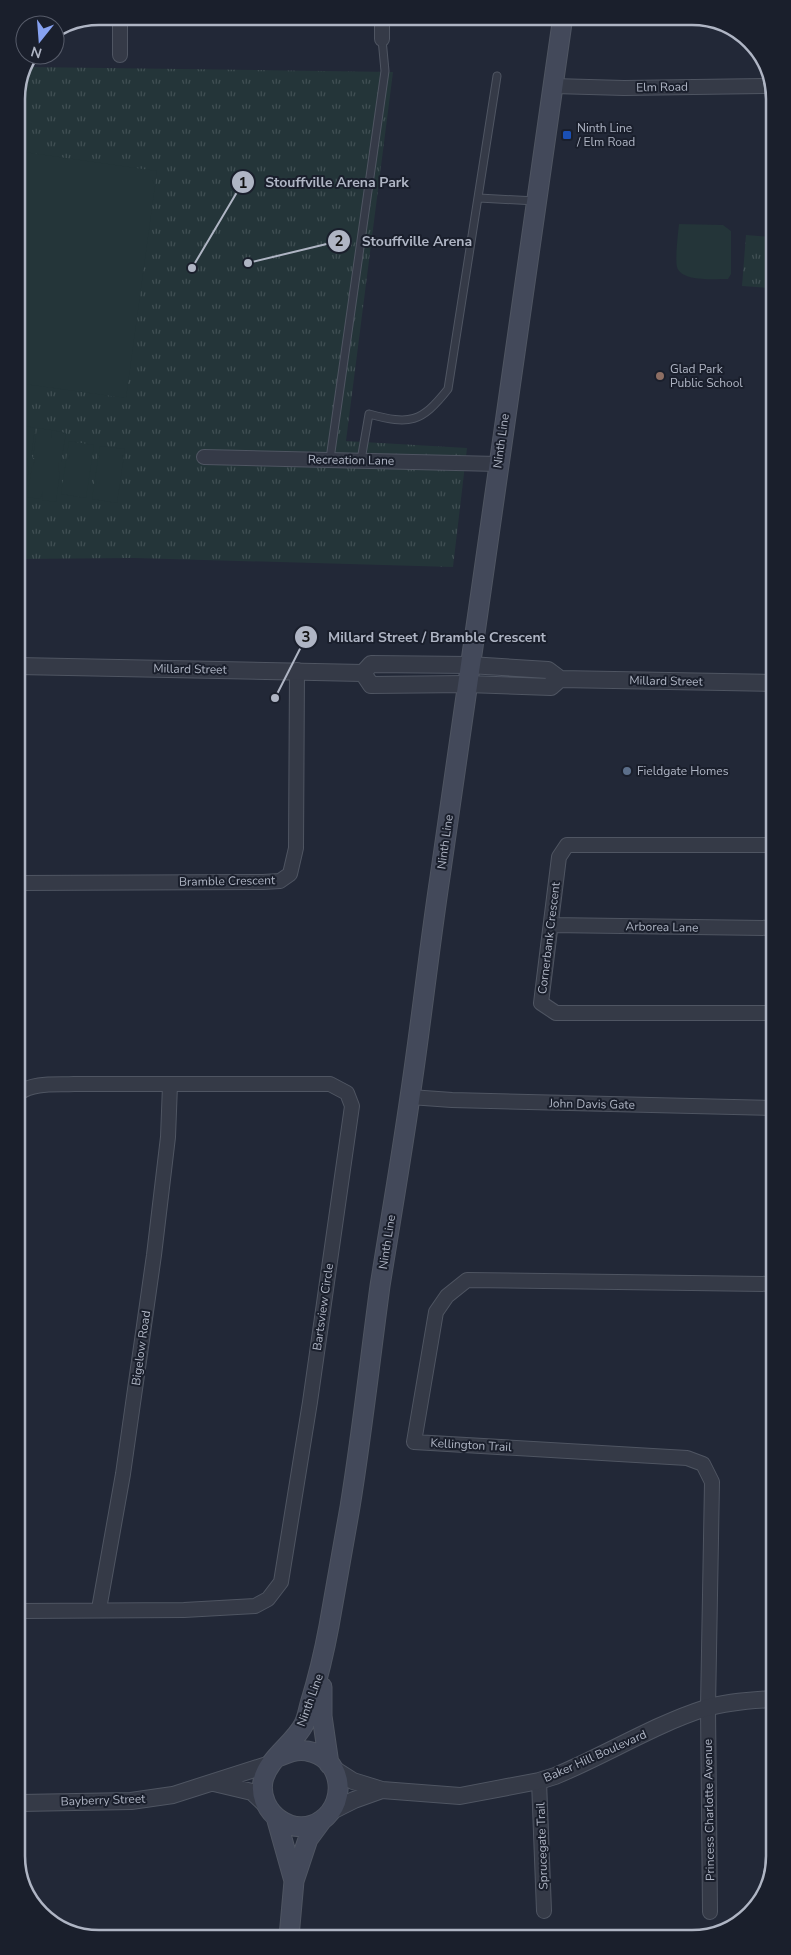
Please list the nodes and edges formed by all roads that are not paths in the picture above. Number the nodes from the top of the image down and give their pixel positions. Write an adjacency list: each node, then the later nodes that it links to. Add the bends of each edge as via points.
1 (120, 25): 5 (street)
2 (382, 25): 4 (street)
3 (562, 25): 7 (main road, Ninth Line)
4 (382, 39): 12 (lane, via 385,70)
5 (120, 55)
6 (496, 76): 9 (lane)
7 (554, 86): 8 (street, Elm Road); 10 (main road, Ninth Line)
8 (765, 86)
9 (479, 198): 10 (lane); 13 (lane, via 448,389 431,410 411,420 369,414)
10 (537, 201): 14 (main road, Ninth Line)
11 (204, 457): 12 (street, Recreation Lane)
12 (330, 459): 13 (street, Recreation Lane)
13 (361, 460): 14 (street, Recreation Lane)
14 (498, 464): 15 (main road, Ninth Line)
15 (469, 665): 18 (street, Millard Street, via 370,664); 19 (street, Millard Street, via 548,670); 21 (main road, Ninth Line)
16 (25, 666): 17 (street, Millard Street)
17 (297, 670): 18 (street, Millard Street); 23 (street, Bramble Crescent, via 296,848 290,874 280,881 263,882)
18 (363, 673): 21 (street, Millard Street, via 371,685)
19 (560, 679): 20 (street, Millard Street); 21 (street, Millard Street, via 551,687)
20 (766, 683)
21 (467, 684): 29 (main road, Ninth Line)
22 (766, 845): 24 (street, Cornerbank Crescent, via 567,845 560,857)
23 (25, 883)
24 (551, 925): 25 (street, Arborea Lane); 26 (street, Cornerbank Crescent, via 541,1003 556,1013)
25 (766, 928)
26 (766, 1013)
27 (170, 1085): 28 (street, Bartsview Circle, via 74,1084); 32 (street, Bigelow Road, via 168,1136 153,1265 124,1474); 32 (street, Bartsview Circle, via 330,1084 347,1093 352,1106 281,1582 268,1599 255,1606)
28 (25, 1090)
29 (410, 1097): 30 (street, John Davis Gate); 34 (main road, Ninth Line, via 366,1402)
30 (766, 1108)
31 (766, 1284): 36 (street, Kellington Trail, via 467,1280 446,1296 436,1312 414,1442 688,1458 703,1464 712,1482)
32 (99, 1610): 33 (street, Bartsview Circle)
33 (25, 1611)
34 (322, 1666): 37 (main road, Ninth Line, via 304,1726); 38 (main road, Ninth Line, via 322,1716)
35 (766, 1700): 36 (street, Baker Hill Boulevard)
36 (708, 1708): 39 (street, Baker Hill Boulevard, via 669,1722 576,1767); 47 (street, Princess Charlotte Avenue)
37 (276, 1760): 38 (main road, via 292,1751 307,1750 323,1757); 40 (street, Bayberry Street); 43 (main road, via 268,1769 263,1783 264,1798)
38 (330, 1765): 41 (street, Baker Hill Boulevard, via 353,1781); 44 (main road, via 340,1787 336,1803)
39 (539, 1781): 41 (street, Baker Hill Boulevard, via 460,1796); 46 (street, Sprucegate Trail)
40 (214, 1783): 42 (street, Bayberry Street, via 173,1795 131,1801); 43 (street, Bayberry Street, via 252,1792)
41 (382, 1790): 44 (street, Baker Hill Boulevard, via 354,1800)
42 (25, 1803)
43 (272, 1811): 44 (main road, via 282,1822 297,1827 313,1825); 45 (main road)
44 (326, 1816): 45 (main road, via 308,1839)
45 (294, 1881): 48 (main road)
46 (544, 1911)
47 (710, 1912)
48 (290, 1930)

